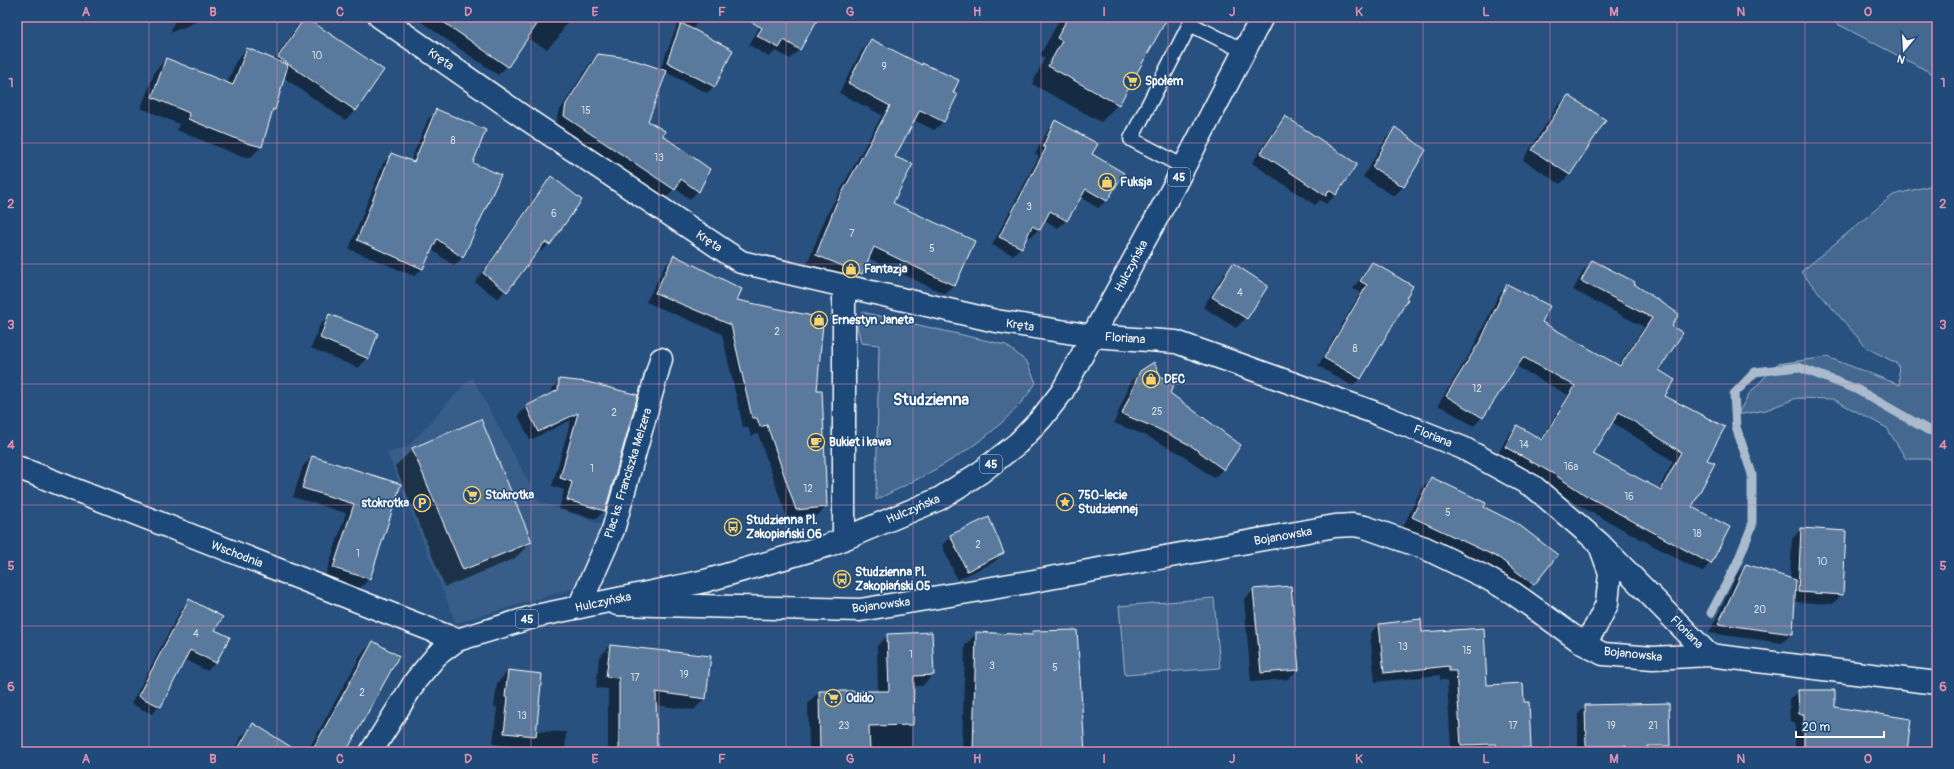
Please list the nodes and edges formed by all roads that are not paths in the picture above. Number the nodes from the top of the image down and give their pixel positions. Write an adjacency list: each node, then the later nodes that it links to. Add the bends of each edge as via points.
1 (380, 17): 5 (street, Kręta, via 525,118 741,262)
2 (1262, 17): 3 (street, Hulczyńska / 45)
3 (1244, 51): 4 (street, Hulczyńska / 45); 4 (lane, via 1190,24 1131,139)
4 (1184, 166): 6 (street, Hulczyńska / 45)
5 (844, 286): 6 (street, Kręta, via 996,321); 9 (street)
6 (1093, 336): 9 (street, Hulczyńska / 45, via 1062,392 1041,420 1018,443 981,472 939,499); 10 (street, Floriana, via 1176,342 1373,412 1463,448 1534,487)
7 (661, 359): 11 (street, Plac ks. Franciszka Melzera)
8 (17, 467): 12 (street, Wschodnia)
9 (844, 538): 11 (street, Hulczyńska / 45, via 829,545 705,581)
10 (1599, 543): 13 (street, via 1610,573 1607,604); 14 (street, Floriana)
11 (589, 605): 12 (street, Hulczyńska / 45, via 536,616); 13 (street, Bojanowska, via 860,610 1335,526 1353,525 1388,534 1425,548 1485,577 1513,593)
12 (457, 640): 16 (street, Hulczyńska / 45, via 438,655 416,680)
13 (1584, 644): 14 (street, Bojanowska, via 1603,654 1653,658)
14 (1710, 655): 15 (street, Bojanowska)
15 (1937, 683)
16 (371, 752)

